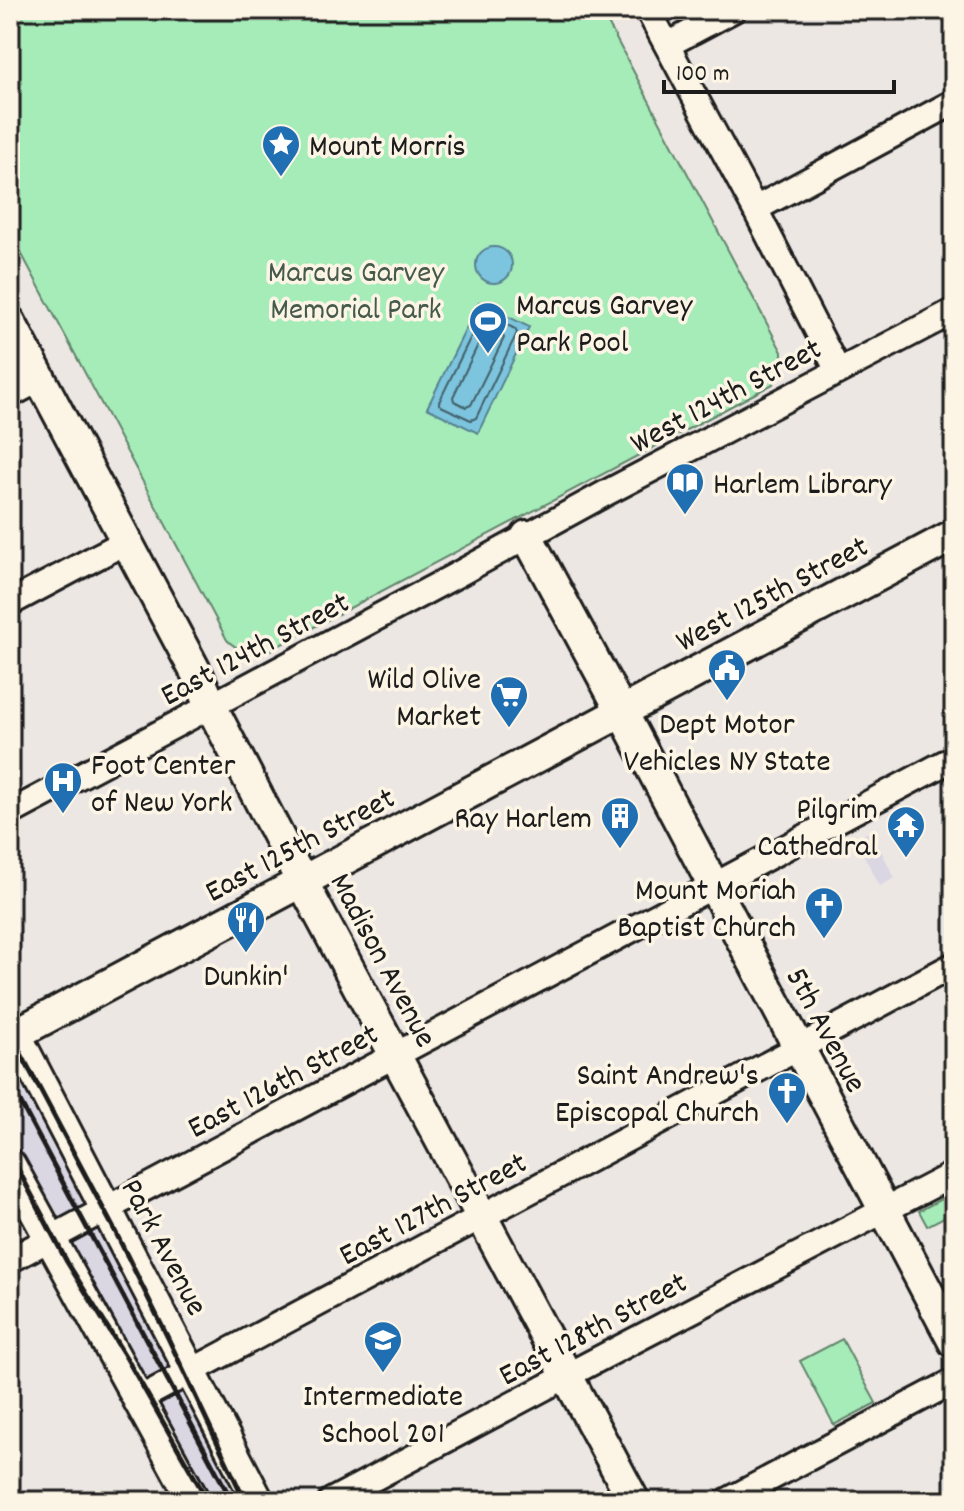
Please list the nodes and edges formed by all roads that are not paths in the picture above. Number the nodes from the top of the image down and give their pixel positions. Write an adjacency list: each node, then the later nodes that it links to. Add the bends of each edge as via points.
1 (648, 10): 3 (street)
2 (733, 10): 3 (street)
3 (667, 45): 5 (street)
4 (954, 102): 5 (street)
5 (755, 209): 8 (street)
6 (954, 311): 8 (street, West 124th Street)
7 (10, 322): 9 (main road, Madison Avenue)
8 (838, 371): 12 (street, West 124th Street)
9 (40, 379): 10 (street); 13 (main road, Madison Avenue)
10 (10, 395)
11 (954, 535): 16 (main road, West 125th Street)
12 (527, 536): 15 (street, East 124th Street); 16 (main road, 5th Avenue)
13 (127, 541): 14 (street); 15 (main road, Madison Avenue)
14 (10, 603)
15 (211, 706): 18 (street, East 124th Street); 19 (main road, Madison Avenue)
16 (622, 712): 19 (main road, East 125th Street); 20 (main road, 5th Avenue)
17 (954, 758): 20 (street, East 126th Street)
18 (10, 813)
19 (303, 882): 22 (main road, East 125th Street); 24 (main road, Madison Avenue)
20 (713, 887): 23 (main road, 5th Avenue); 24 (street, East 126th Street)
21 (954, 965): 23 (street, East 127th Street)
22 (12, 1032): 27 (main road, Park Avenue)
23 (798, 1048): 28 (main road, 5th Avenue); 29 (street, East 127th Street)
24 (396, 1054): 27 (street, East 126th Street); 29 (main road, Madison Avenue)
25 (10, 1165): 30 (main road)
26 (954, 1174): 28 (street, East 128th Street)
27 (106, 1209): 30 (street, East 126th Street); 33 (main road, Park Avenue)
28 (884, 1211): 32 (main road, 5th Avenue); 34 (street, East 128th Street)
29 (482, 1216): 33 (street, East 127th Street); 34 (main road, Madison Avenue)
30 (50, 1239): 31 (street, East 126th Street); 36 (main road)
31 (10, 1260)
32 (954, 1342)
33 (189, 1372): 36 (street, East 127th Street); 38 (main road, Park Avenue)
34 (567, 1376): 39 (street, East 128th Street); 40 (main road, Madison Avenue)
35 (954, 1381): 41 (street)
36 (139, 1399): 37 (main road)
37 (194, 1501)
38 (258, 1501)
39 (331, 1501)
40 (634, 1501)
41 (727, 1501)

